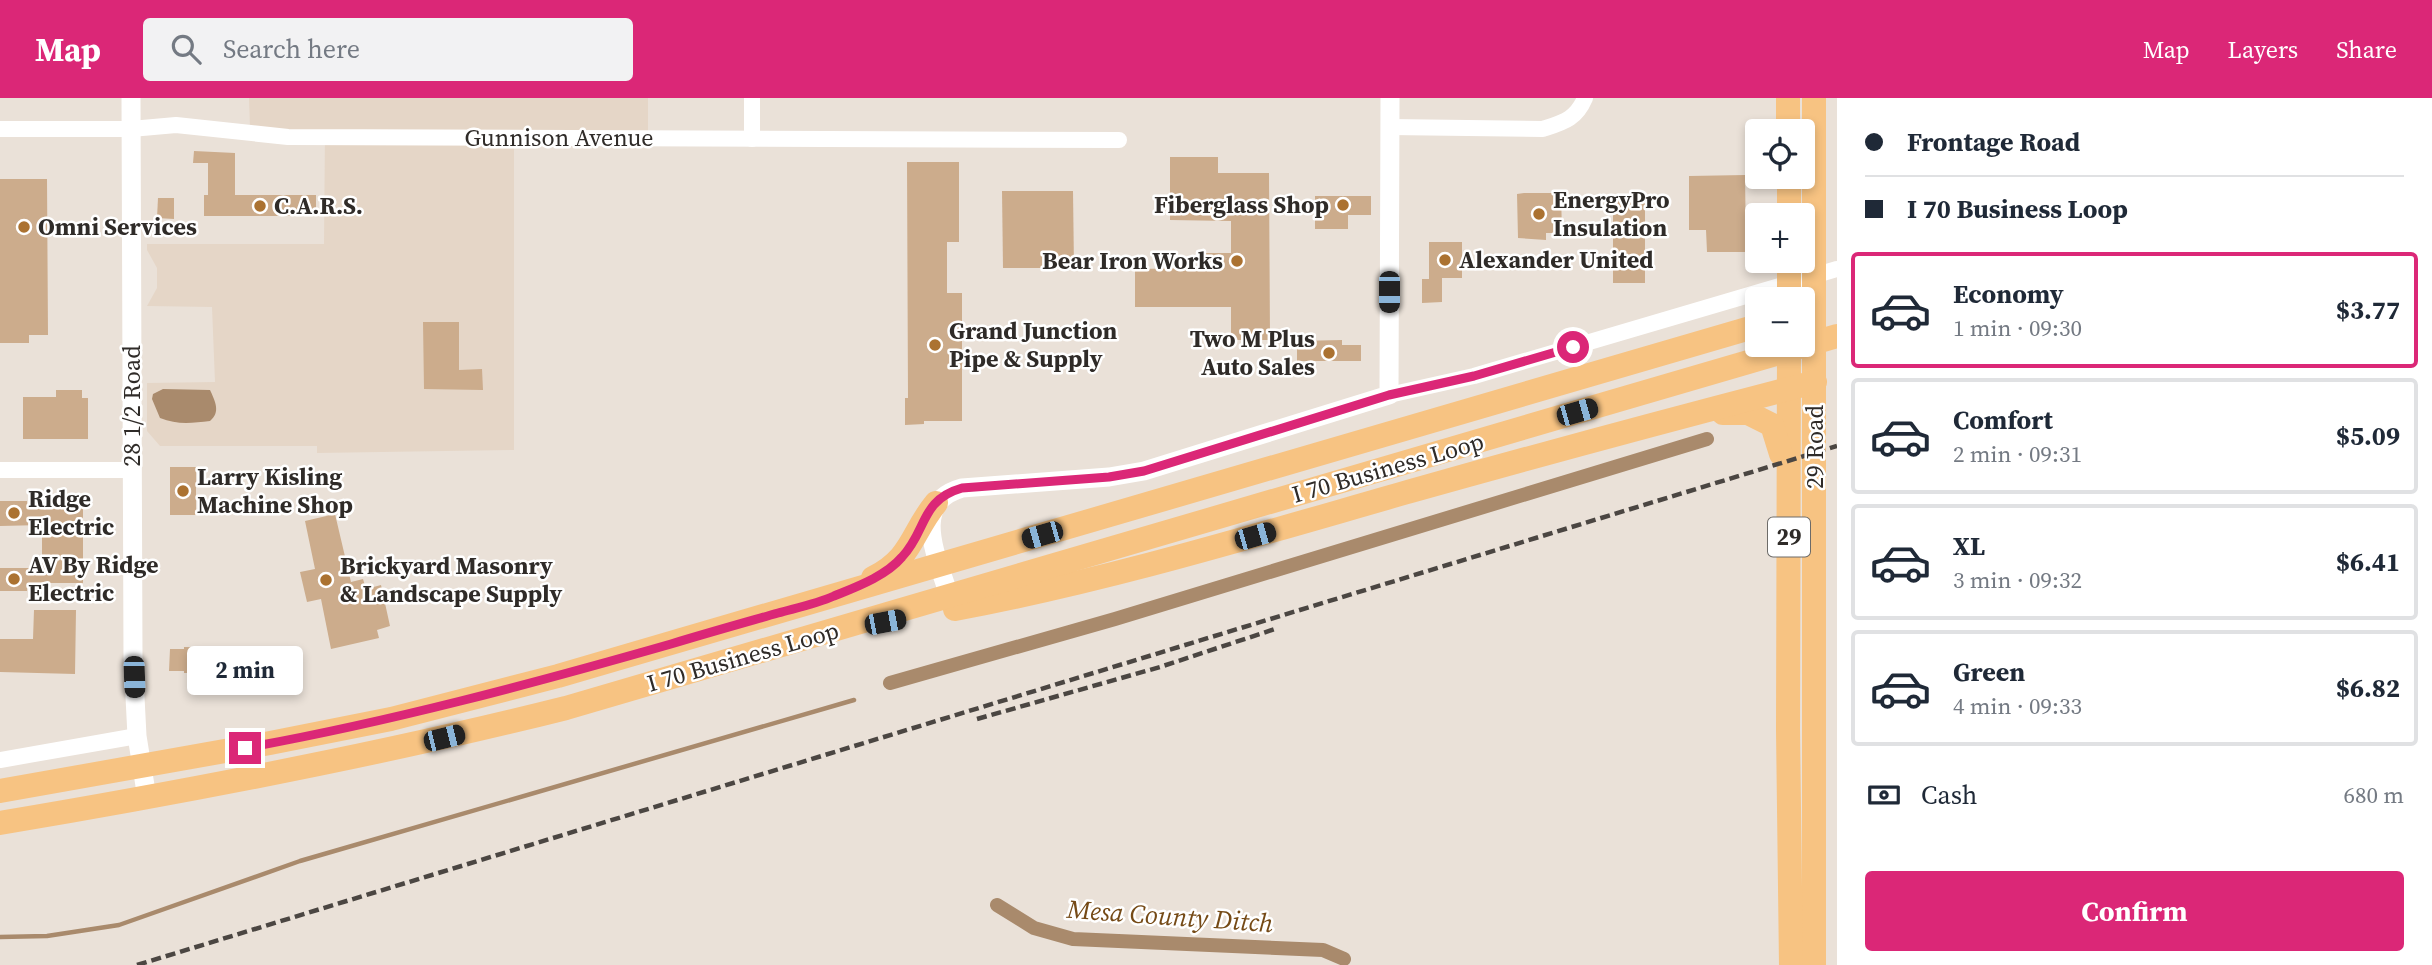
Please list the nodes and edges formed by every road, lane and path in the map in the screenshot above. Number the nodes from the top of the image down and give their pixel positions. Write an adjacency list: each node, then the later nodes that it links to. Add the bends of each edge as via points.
1 (131, 98): 10 (street, 28 1/2 Road)
2 (752, 98): 11 (street)
3 (1390, 98): 8 (street)
4 (1586, 98): 8 (street, via 1577,114 1543,129)
5 (1788, 98): 7 (main road)
6 (1814, 98): 23 (main road, 29 Road / 29)
7 (1788, 119)
8 (1390, 127): 25 (street)
9 (0, 129): 10 (street, Gunnison Avenue)
10 (131, 129): 11 (street, Gunnison Avenue, via 176,125 288,138); 28 (street, 28 1/2 Road)
11 (752, 139): 12 (street, Gunnison Avenue)
12 (1119, 140)
13 (1837, 269): 25 (street, via 1474,376)
14 (1837, 302): 15 (main road)
15 (1815, 308)
16 (1837, 327): 18 (main road)
17 (1745, 330): 31 (main road, I 70 Business Loop)
18 (1815, 335)
19 (1837, 336): 22 (main road, I 70 Business Loop)
20 (1758, 357): 22 (main road)
21 (1790, 357): 24 (main road, 29 Road / 29)
22 (1734, 366): 32 (main road, I 70 Business Loop)
23 (1815, 382): 24 (main road); 42 (main road, 29 Road / 29)
24 (1789, 389): 26 (main road); 30 (main road, 29 Road / 29)
25 (1389, 395): 29 (street, via 1144,471 962,488)
26 (1694, 414): 30 (main road, via 1748,413 1772,425 1781,453 1783,523); 34 (main road, via 1170,560)
27 (0, 470): 28 (street)
28 (132, 470): 35 (street, 28 1/2 Road)
29 (936, 503): 31 (street, via 931,527); 33 (main road, via 902,558 879,575)
30 (1789, 540): 41 (main road, 29 Road / 29)
31 (940, 565): 32 (street); 33 (main road, I 70 Business Loop)
32 (949, 596): 34 (main road, I 70 Business Loop)
33 (832, 597): 37 (main road, I 70 Business Loop, via 404,715)
34 (814, 636): 39 (main road, I 70 Business Loop, via 566,708 444,738)
35 (137, 736): 36 (street); 37 (street, 28 1/2 Road)
36 (0, 760)
37 (142, 766): 38 (main road, I 70 Business Loop); 39 (street, 28 1/2 Road)
38 (0, 791)
39 (148, 798): 40 (main road, I 70 Business Loop)
40 (0, 823)
41 (1791, 965)
42 (1814, 965)

